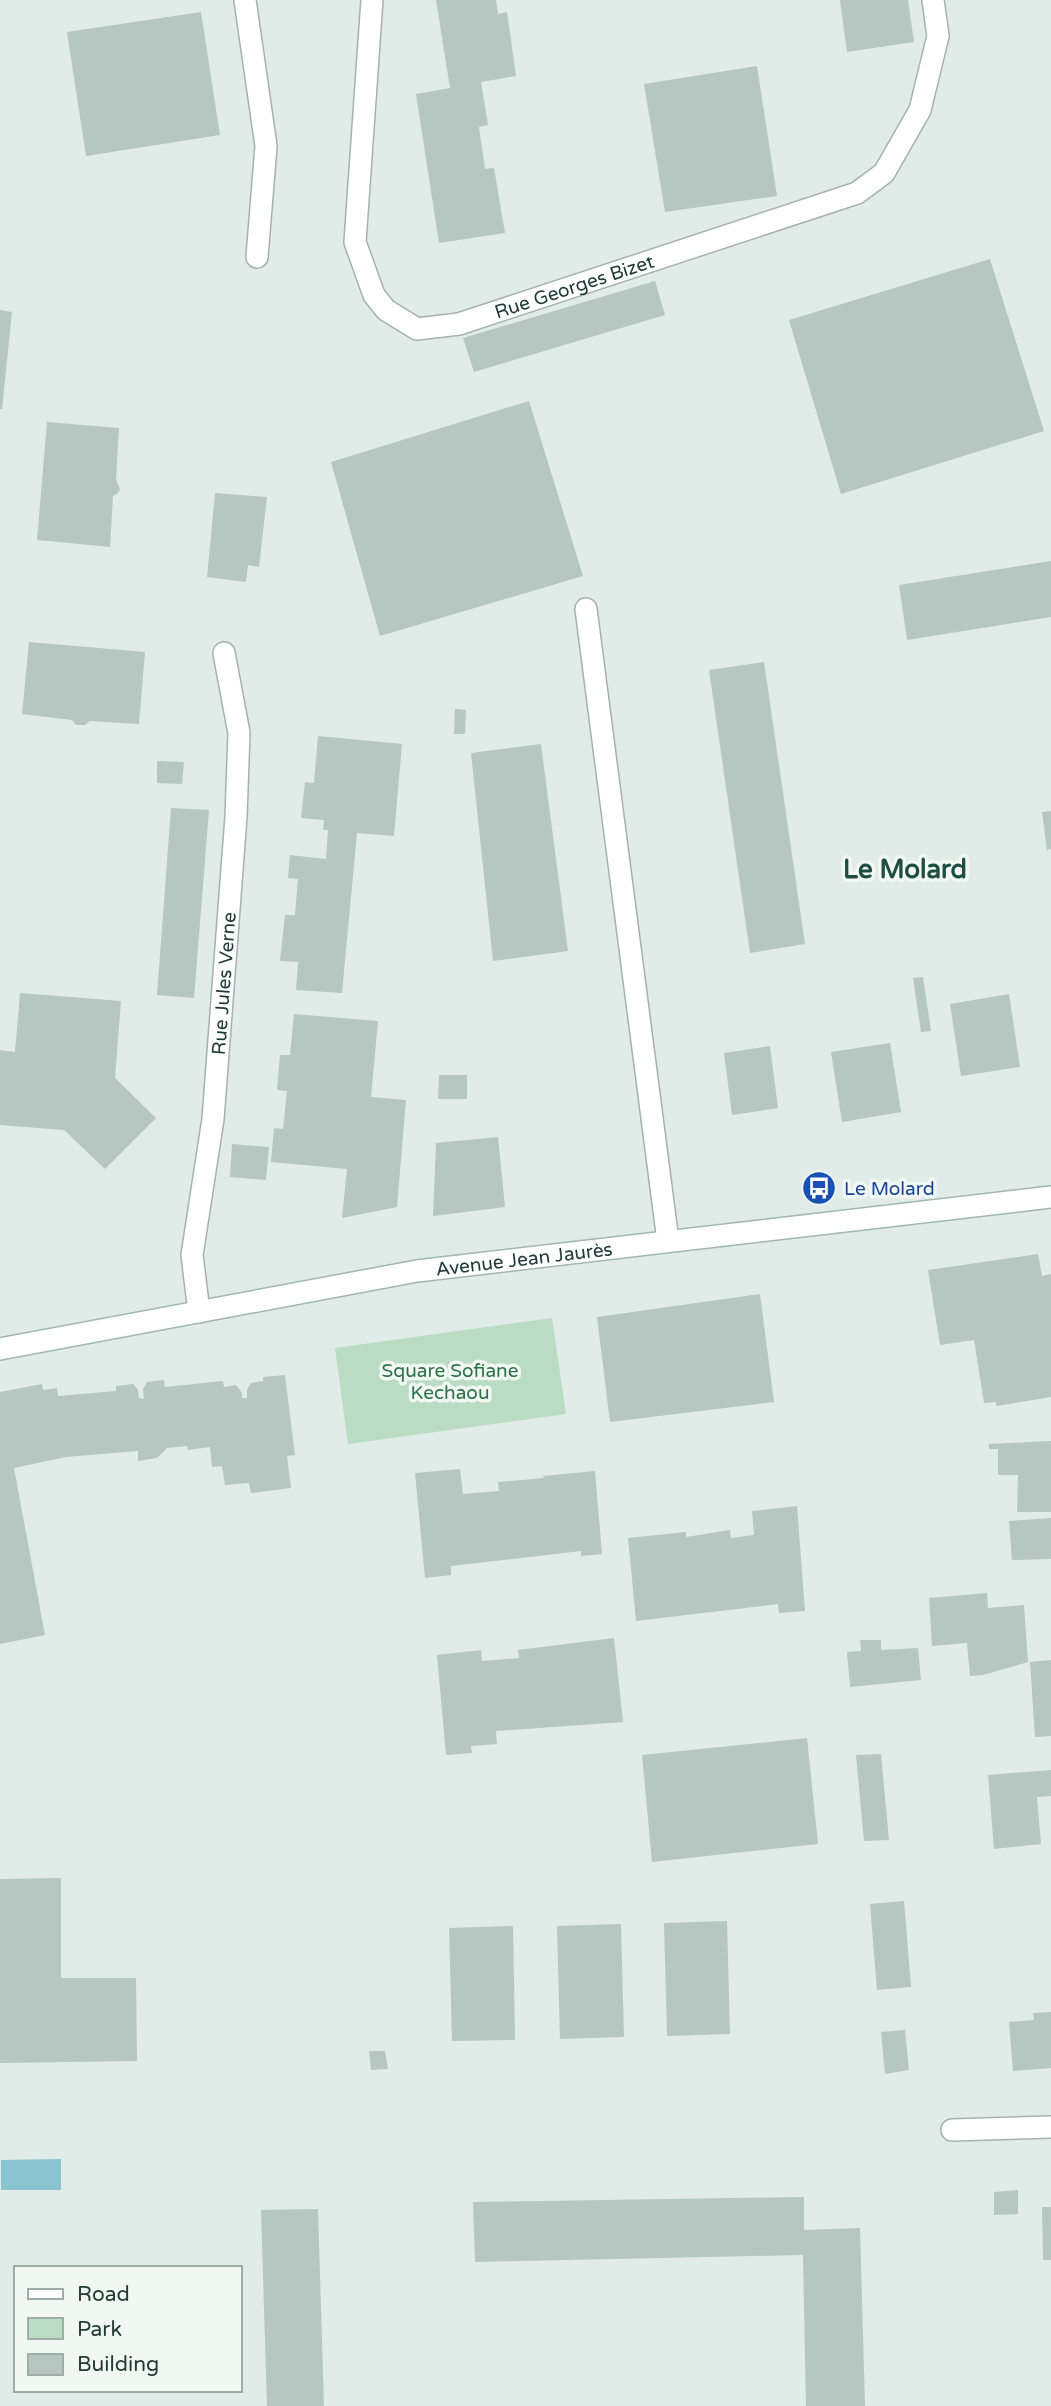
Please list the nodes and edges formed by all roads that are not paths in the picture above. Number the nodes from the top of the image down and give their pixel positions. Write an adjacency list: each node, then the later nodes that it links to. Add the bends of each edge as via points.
1 (245, 0): 4 (street, via 266,146)
2 (372, 0): 3 (street, Rue Georges Bizet, via 355,242 374,295 386,310 417,329 459,324 857,193 884,173 920,110 938,36)
3 (933, 0)
4 (257, 257)
5 (586, 610): 8 (street)
6 (224, 653): 9 (street, Rue Jules Verne, via 239,733 236,817 213,1119 192,1255)
7 (1051, 1196): 8 (street, Avenue Jean Jaurès)
8 (668, 1241): 9 (street, Avenue Jean Jaurès, via 417,1271)
9 (199, 1312): 10 (street, Avenue Jean Jaurès)
10 (0, 1349)
11 (1051, 2127): 12 (street)
12 (952, 2130)

